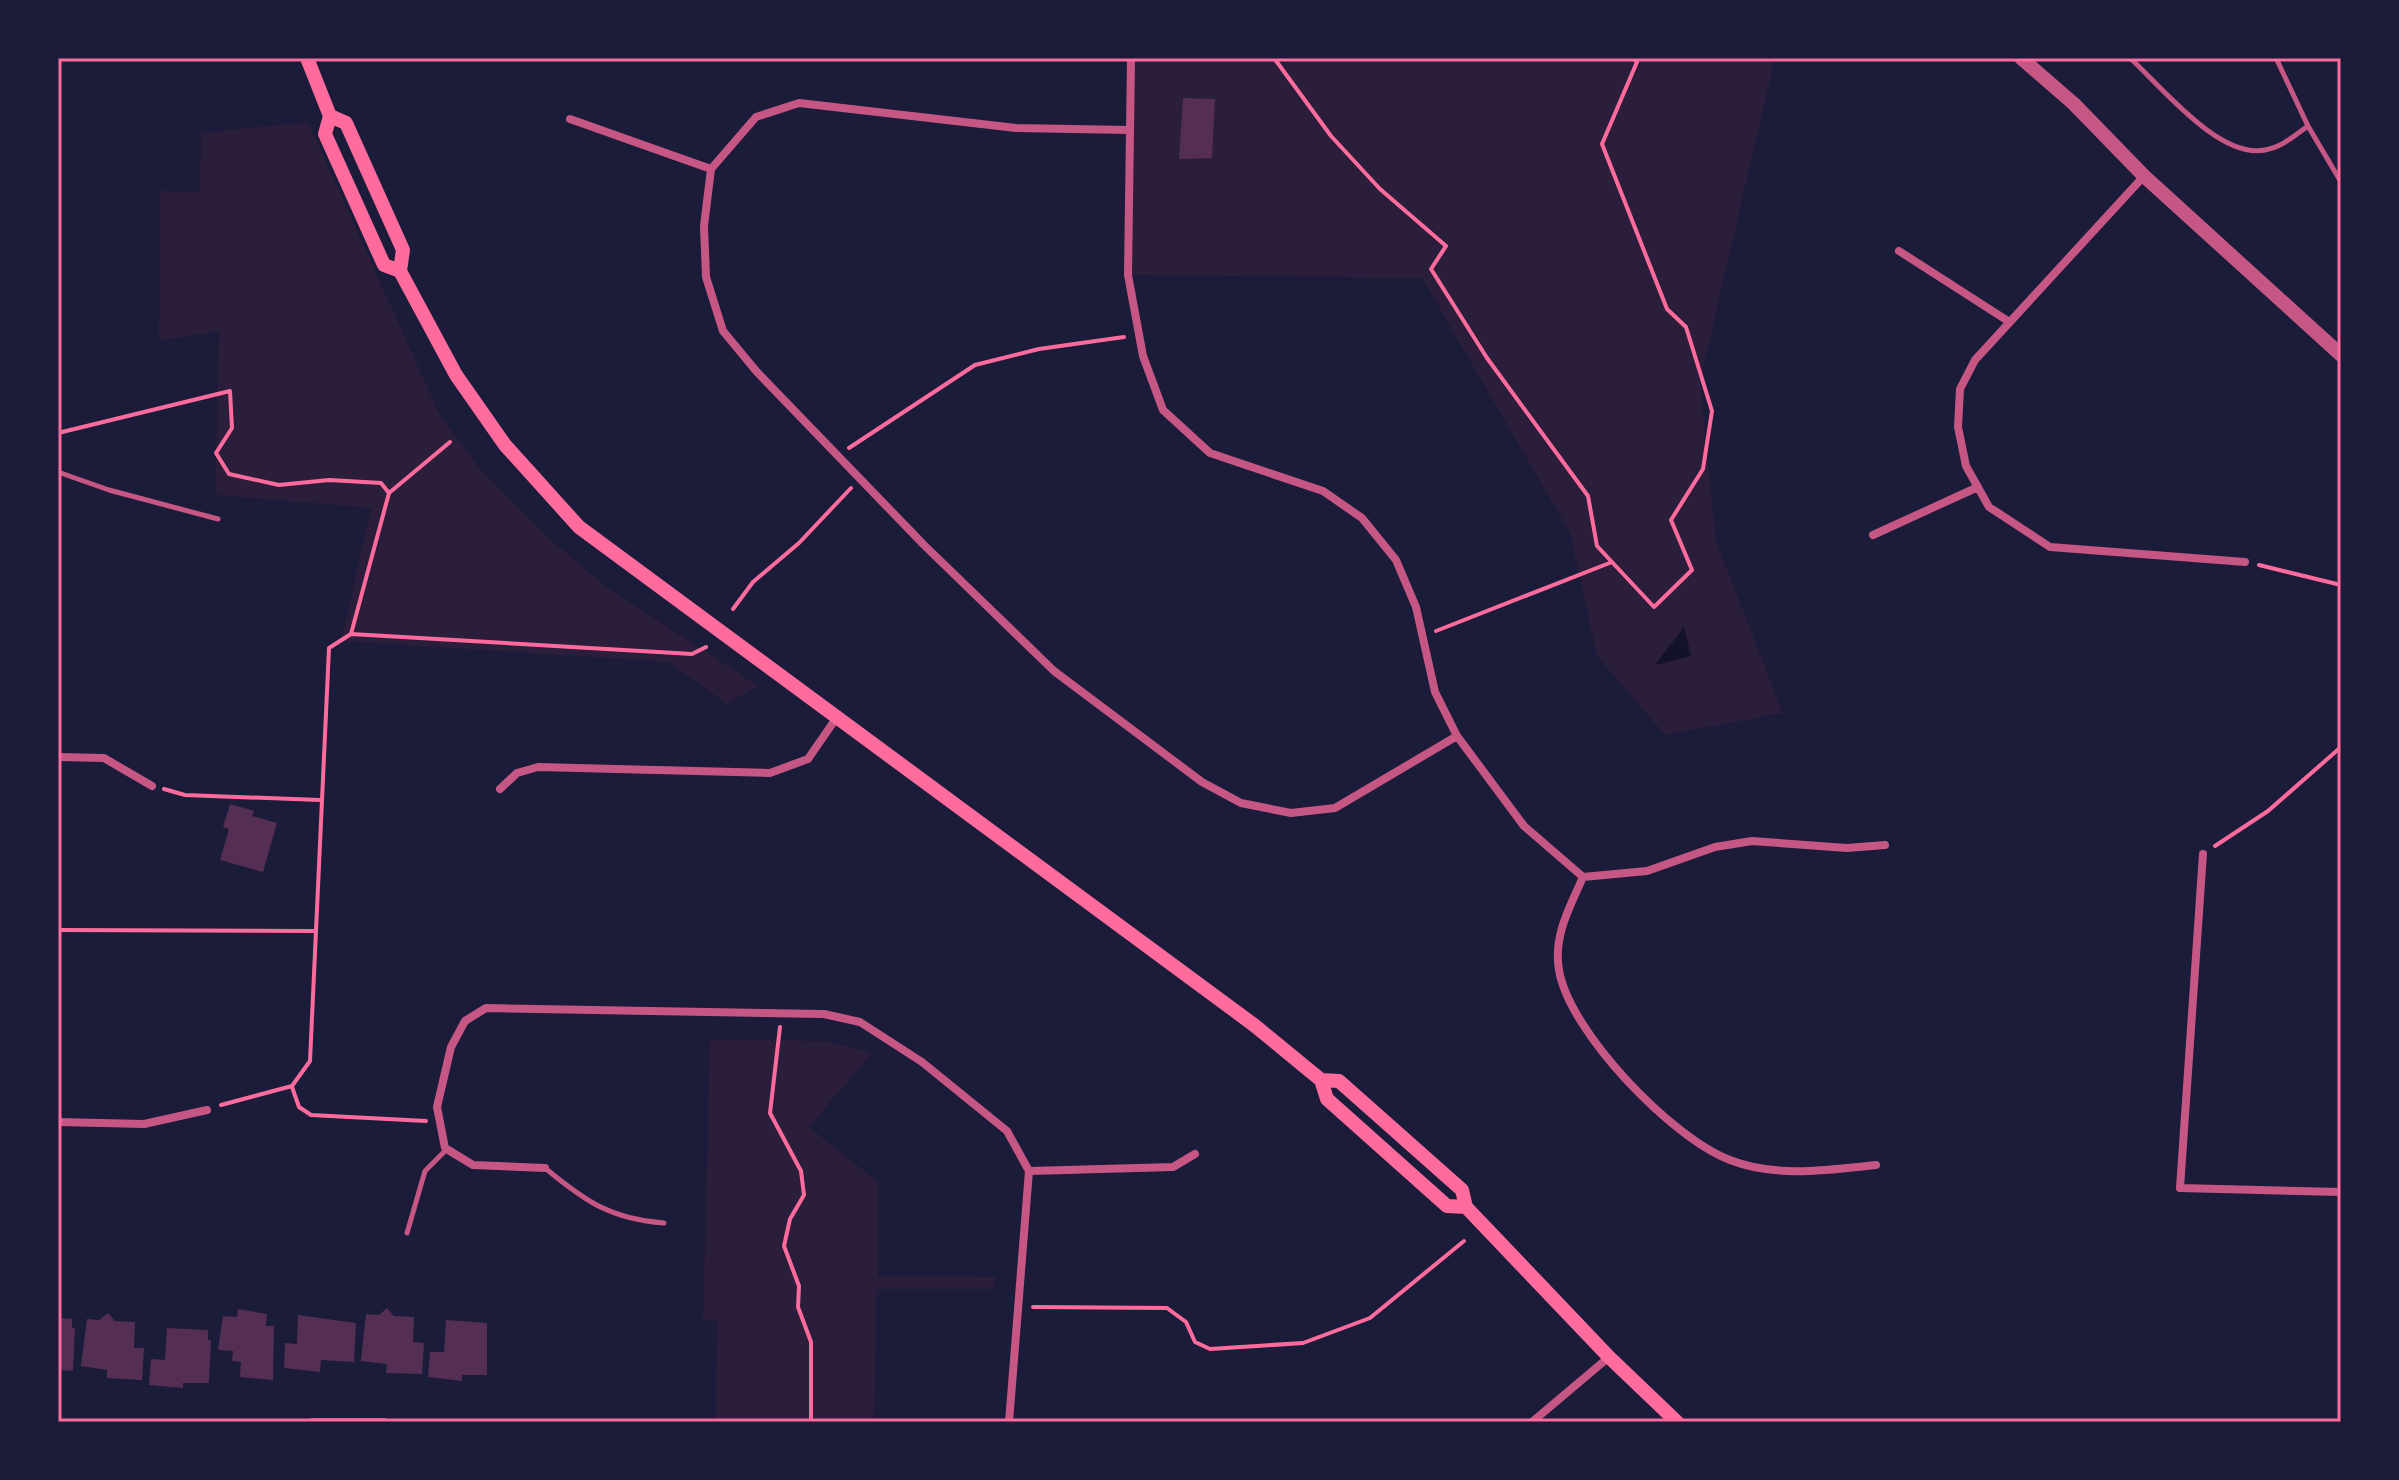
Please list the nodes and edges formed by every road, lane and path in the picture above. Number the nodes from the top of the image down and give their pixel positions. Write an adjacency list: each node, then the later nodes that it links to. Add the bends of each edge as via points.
1 (307, 58): 8 (main road)
2 (1131, 58): 11 (street)
3 (1274, 58): 29 (path, via 1341,147 1446,246 1431,269 1487,358 1588,496 1597,546)
4 (1633, 58): 29 (path, via 1637,62 1602,144 1667,309 1686,327 1712,411 1703,469 1671,520 1692,570 1654,607)
5 (2021, 58): 13 (street)
6 (2130, 58): 10 (lane, via 2208,131 2237,149 2263,150 2286,143)
7 (2276, 58): 10 (lane)
8 (330, 116): 16 (main road, via 346,123 353,137 403,250); 16 (main road, via 325,134 368,230 384,265)
9 (570, 119): 12 (street)
10 (2308, 126): 14 (lane)
11 (1129, 130): 12 (street, via 1016,128 799,103 756,117); 18 (street, via 1128,275)
12 (711, 169): 22 (street, via 704,226 706,277 723,331)
13 (2144, 176): 17 (street); 19 (street)
14 (2341, 182)
15 (1899, 251): 17 (street)
16 (400, 271): 36 (main road, via 456,375 505,445 579,527)
17 (2008, 321): 25 (street, via 1975,360 1960,389 1958,427 1966,466)
18 (1138, 334): 22 (path, via 975,365); 34 (street, via 1163,410 1210,453 1323,491 1362,518 1396,560 1416,607)
19 (2341, 355)
20 (58, 433): 26 (path, via 230,391 232,428 216,453 229,474 279,485 366,481 381,483)
21 (450, 442): 26 (path)
22 (838, 456): 24 (street)
23 (58, 472): 27 (lane)
24 (860, 479): 32 (path, via 753,582); 37 (street, via 1054,671 1202,782 1241,803 1291,813 1335,808)
25 (1978, 487): 28 (street); 30 (street, via 1989,507 2050,547)
26 (389, 493): 33 (path)
27 (218, 519)
28 (1873, 535)
29 (1612, 562): 34 (path)
30 (2245, 562): 31 (path)
31 (2341, 585)
32 (733, 609)
33 (351, 634): 35 (path, via 692,654); 42 (path, via 329,648)
34 (1421, 637): 37 (street, via 1435,692)
35 (706, 647)
36 (837, 717): 41 (street, via 808,759 770,773 538,767 517,773); 49 (main road)
37 (1457, 736): 45 (street, via 1524,826)
38 (2341, 747): 44 (path, via 2268,811)
39 (58, 757): 40 (street, via 104,758)
40 (152, 786): 42 (path, via 185,795)
41 (500, 789)
42 (320, 800): 47 (path)
43 (1885, 845): 45 (street, via 1847,848 1752,841 1715,847 1647,871)
44 (2203, 854): 59 (street, via 2180,1188)
45 (1583, 877): 56 (street, via 1558,935 1559,970 1590,1040 1625,1079 1700,1145 1731,1161 1779,1171)
46 (58, 930): 47 (path)
47 (315, 931): 50 (path, via 310,1061)
48 (781, 1013): 52 (street, via 486,1008 465,1021 451,1047 437,1107); 58 (street, via 860,1022 922,1062 1007,1131); 68 (path, via 770,1113 801,1171 804,1195 790,1219 784,1246 811,1342)
49 (1321, 1080): 60 (main road, via 1327,1099 1447,1206); 60 (main road, via 1339,1081 1462,1190)
50 (292, 1086): 51 (path); 52 (path, via 299,1107 311,1115 405,1123)
51 (207, 1110): 53 (street, via 144,1124)
52 (440, 1120): 54 (street)
53 (58, 1122)
54 (447, 1149): 57 (street, via 473,1165); 62 (lane, via 425,1171)
55 (1195, 1154): 58 (street, via 1173,1167)
56 (1876, 1165)
57 (545, 1168): 61 (lane, via 596,1207 630,1220)
58 (1029, 1171): 64 (street)
59 (2341, 1192)
60 (1466, 1207): 65 (main road)
61 (664, 1223)
62 (407, 1233)
63 (1464, 1241): 64 (path, via 1370,1318 1303,1343 1210,1349 1195,1342 1186,1322 1167,1308)
64 (1018, 1307): 69 (street)
65 (1609, 1357): 70 (street); 71 (main road)
66 (313, 1422): 67 (street)
67 (384, 1422)
68 (811, 1422)
69 (1009, 1422)
70 (1532, 1422)
71 (1677, 1422)

